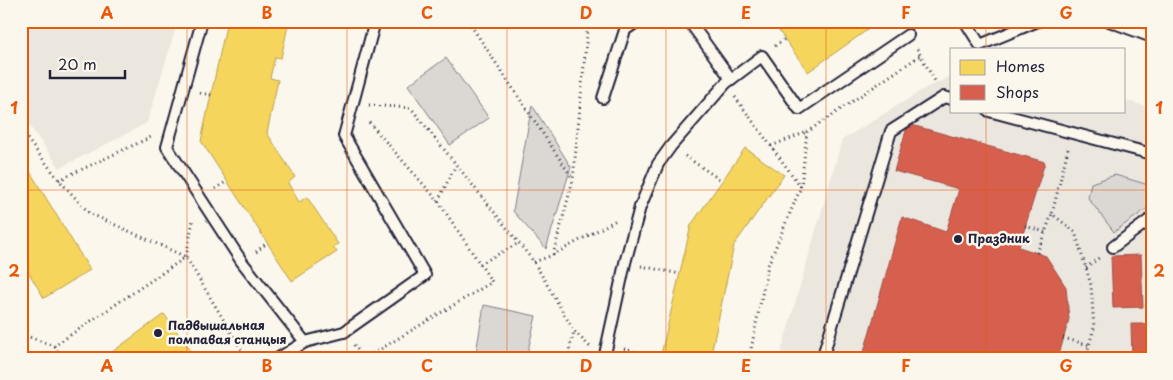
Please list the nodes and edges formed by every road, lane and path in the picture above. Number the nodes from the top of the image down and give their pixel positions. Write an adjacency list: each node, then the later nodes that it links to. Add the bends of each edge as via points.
1 (202, 21): 29 (lane, via 167,147)
2 (468, 21): 26 (path)
3 (638, 21): 13 (lane, via 625,30)
4 (689, 21): 12 (lane)
5 (965, 21): 6 (lane, via 980,45)
6 (1038, 21)
7 (1109, 21): 11 (lane)
8 (375, 22): 15 (lane)
9 (588, 22): 26 (path)
10 (908, 35): 12 (lane, via 799,110 762,56)
11 (1152, 37)
12 (728, 81): 21 (lane); 22 (path)
13 (603, 98)
14 (948, 98): 18 (path, via 921,55); 60 (lane, via 891,131)
15 (353, 104): 24 (path, via 411,108); 48 (lane, via 344,136 426,275 344,332)
16 (993, 112): 19 (lane)
17 (21, 131): 25 (path)
18 (807, 132): 22 (path); 28 (path)
19 (1072, 133): 23 (lane); 32 (path)
20 (156, 135): 25 (path)
21 (670, 146): 27 (path); 31 (lane, via 658,164)
22 (771, 146): 28 (path)
23 (1152, 154)
24 (456, 165): 30 (path); 36 (path)
25 (59, 180): 40 (path, via 89,213)
26 (573, 180): 39 (path)
27 (722, 181)
28 (801, 187): 59 (path, via 768,265)
29 (198, 194): 40 (path); 48 (lane, via 242,262)
30 (438, 201)
31 (640, 207): 39 (path); 42 (lane)
32 (1052, 214): 35 (path); 50 (path, via 1075,232 1091,285 1094,328)
33 (1152, 218): 37 (lane)
34 (1025, 226): 35 (path)
35 (1046, 232): 38 (path)
36 (519, 243): 41 (path); 43 (path)
37 (1112, 247)
38 (1037, 253)
39 (553, 255): 41 (path)
40 (186, 257): 51 (path); 55 (path)
41 (534, 262): 45 (path)
42 (625, 262): 44 (path); 49 (lane)
43 (480, 264)
44 (680, 274)
45 (574, 331): 52 (path); 57 (path)
46 (21, 337): 51 (path, via 24,335)
47 (1064, 338): 50 (path)
48 (305, 342): 56 (lane)
49 (607, 344): 53 (path); 58 (lane)
50 (1089, 345): 61 (path)
51 (54, 346): 54 (path)
52 (594, 352)
53 (660, 358)
54 (63, 359)
55 (247, 359)
56 (277, 359)
57 (567, 359)
58 (604, 359)
59 (749, 359)
60 (822, 359)
61 (1085, 359)

